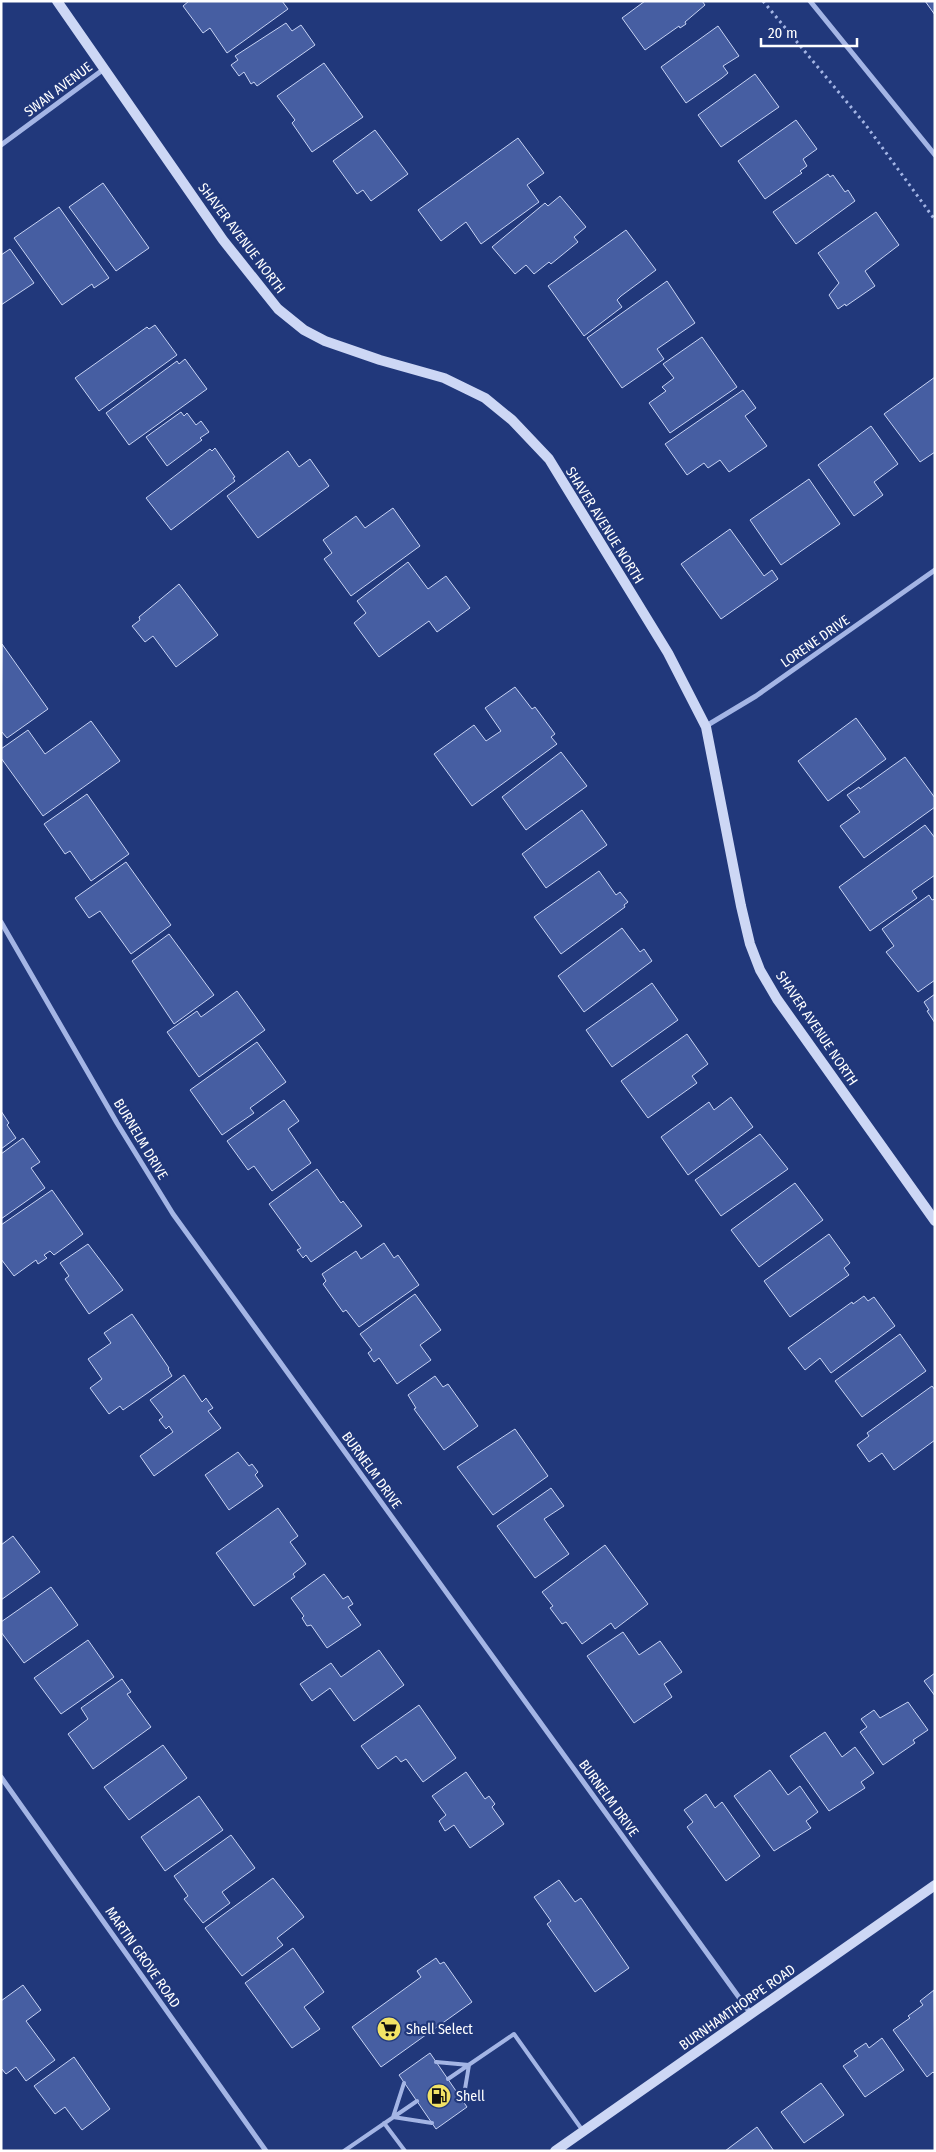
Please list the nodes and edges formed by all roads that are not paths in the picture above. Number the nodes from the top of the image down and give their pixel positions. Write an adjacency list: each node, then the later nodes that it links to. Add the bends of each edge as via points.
1 (56, 1): 3 (street, SHAVER AVENUE NORTH)
2 (810, 1): 5 (street)
3 (104, 69): 4 (street, SWAN AVENUE); 7 (street, SHAVER AVENUE NORTH, via 223,240 278,309 304,330 325,341 444,378 485,398 512,420 549,459 668,653)
4 (1, 145)
5 (935, 155)
6 (935, 570): 7 (street, LORENE DRIVE, via 756,696)
7 (706, 727): 9 (street, SHAVER AVENUE NORTH, via 741,906 760,970 777,999)
8 (1, 922): 12 (street, BURNELM DRIVE, via 173,1214)
9 (935, 1221)
10 (1, 1777): 23 (street, MARTIN GROVE ROAD)
11 (935, 1885): 12 (street, BURNHAMTHORPE ROAD)
12 (751, 2014): 22 (street, BURNHAMTHORPE ROAD)
13 (436, 2062): 14 (lane)
14 (469, 2065): 15 (lane); 18 (lane); 22 (lane, via 514,2034)
15 (448, 2079)
16 (404, 2082): 19 (lane)
17 (417, 2101): 19 (lane)
18 (463, 2101)
19 (393, 2117): 20 (lane); 21 (lane)
20 (384, 2123): 24 (lane); 25 (lane)
21 (432, 2123)
22 (584, 2131): 26 (street, BURNHAMTHORPE ROAD)
23 (266, 2151)
24 (344, 2151)
25 (405, 2151)
26 (555, 2151)

